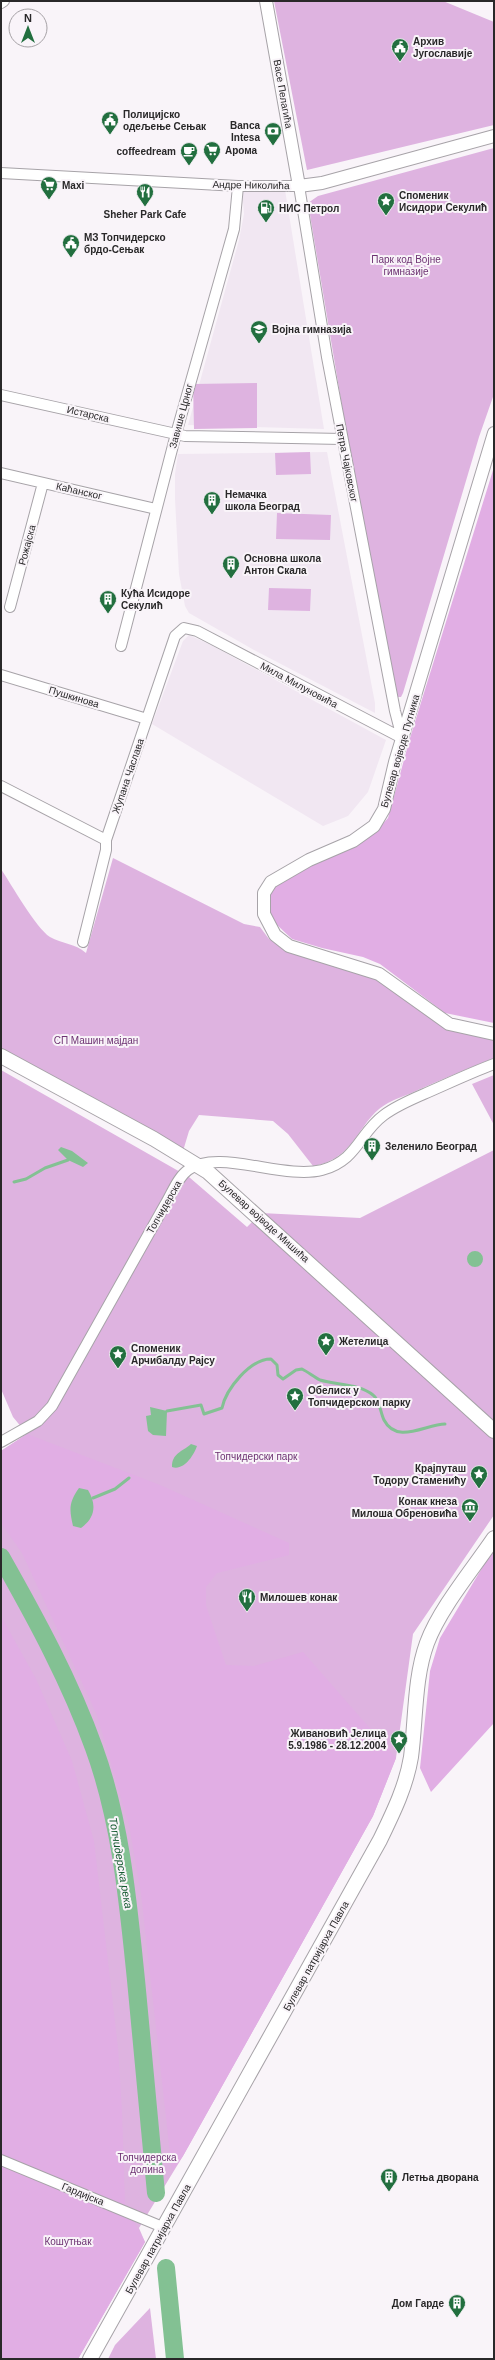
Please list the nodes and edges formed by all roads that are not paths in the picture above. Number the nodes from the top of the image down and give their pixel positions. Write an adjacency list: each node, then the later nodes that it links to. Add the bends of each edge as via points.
1 (4, 1): 3 (street)
2 (266, 1): 7 (street, Васе Пелагића)
3 (1, 3)
4 (494, 136): 7 (street, Андре Николића, via 322,183)
5 (1, 173): 6 (street, Андре Николића)
6 (238, 186): 7 (street, Андре Николића); 10 (street, Завише Црног, via 234,229)
7 (299, 186): 11 (street, Петра Чајковског)
8 (1, 395): 10 (street, Истарска)
9 (494, 433): 20 (street, Булевар војводе Путника)
10 (176, 434): 11 (street, Истарска, via 222,438); 14 (street, Завише Црног)
11 (342, 439): 20 (street, Петра Чајковског)
12 (1, 473): 13 (street, Каћанског)
13 (43, 483): 14 (street, Каћанског); 15 (street, Рожајска)
14 (156, 509): 17 (street, Завише Црног)
15 (10, 607)
16 (197, 631): 19 (street, Жупана Часлава, via 184,628 175,636); 20 (street, Мила Милуновића)
17 (121, 646)
18 (1, 675): 19 (street, Пушкинова)
19 (147, 719): 22 (street, Жупана Часлава)
20 (402, 738): 24 (street, Булевар војводе Путника, via 384,809 378,821 361,836 309,860 272,882 264,893 264,914 275,935 289,946 379,974 449,1024)
21 (1, 786): 22 (street)
22 (106, 840): 23 (street, Жупана Часлава, via 106,850)
23 (83, 942)
24 (494, 1034)
25 (1, 1056): 27 (main road, Булевар војводе Мишића)
26 (494, 1064): 27 (street, via 393,1108 374,1124 355,1151 331,1167 316,1171 292,1172 218,1162)
27 (197, 1165): 28 (main road, Булевар војводе Мишића, via 230,1190 424,1370); 29 (street, Топчидерска, via 183,1175 166,1203 52,1406 38,1421)
28 (494, 1431)
29 (1, 1442)
30 (494, 1538): 32 (main road, Булевар патријарха Павла, via 437,1623 427,1643 421,1667 406,1779 380,1840)
31 (1, 2160): 32 (street, Гардијска)
32 (165, 2228): 33 (main road, Булевар патријарха Павла)
33 (90, 2359)

